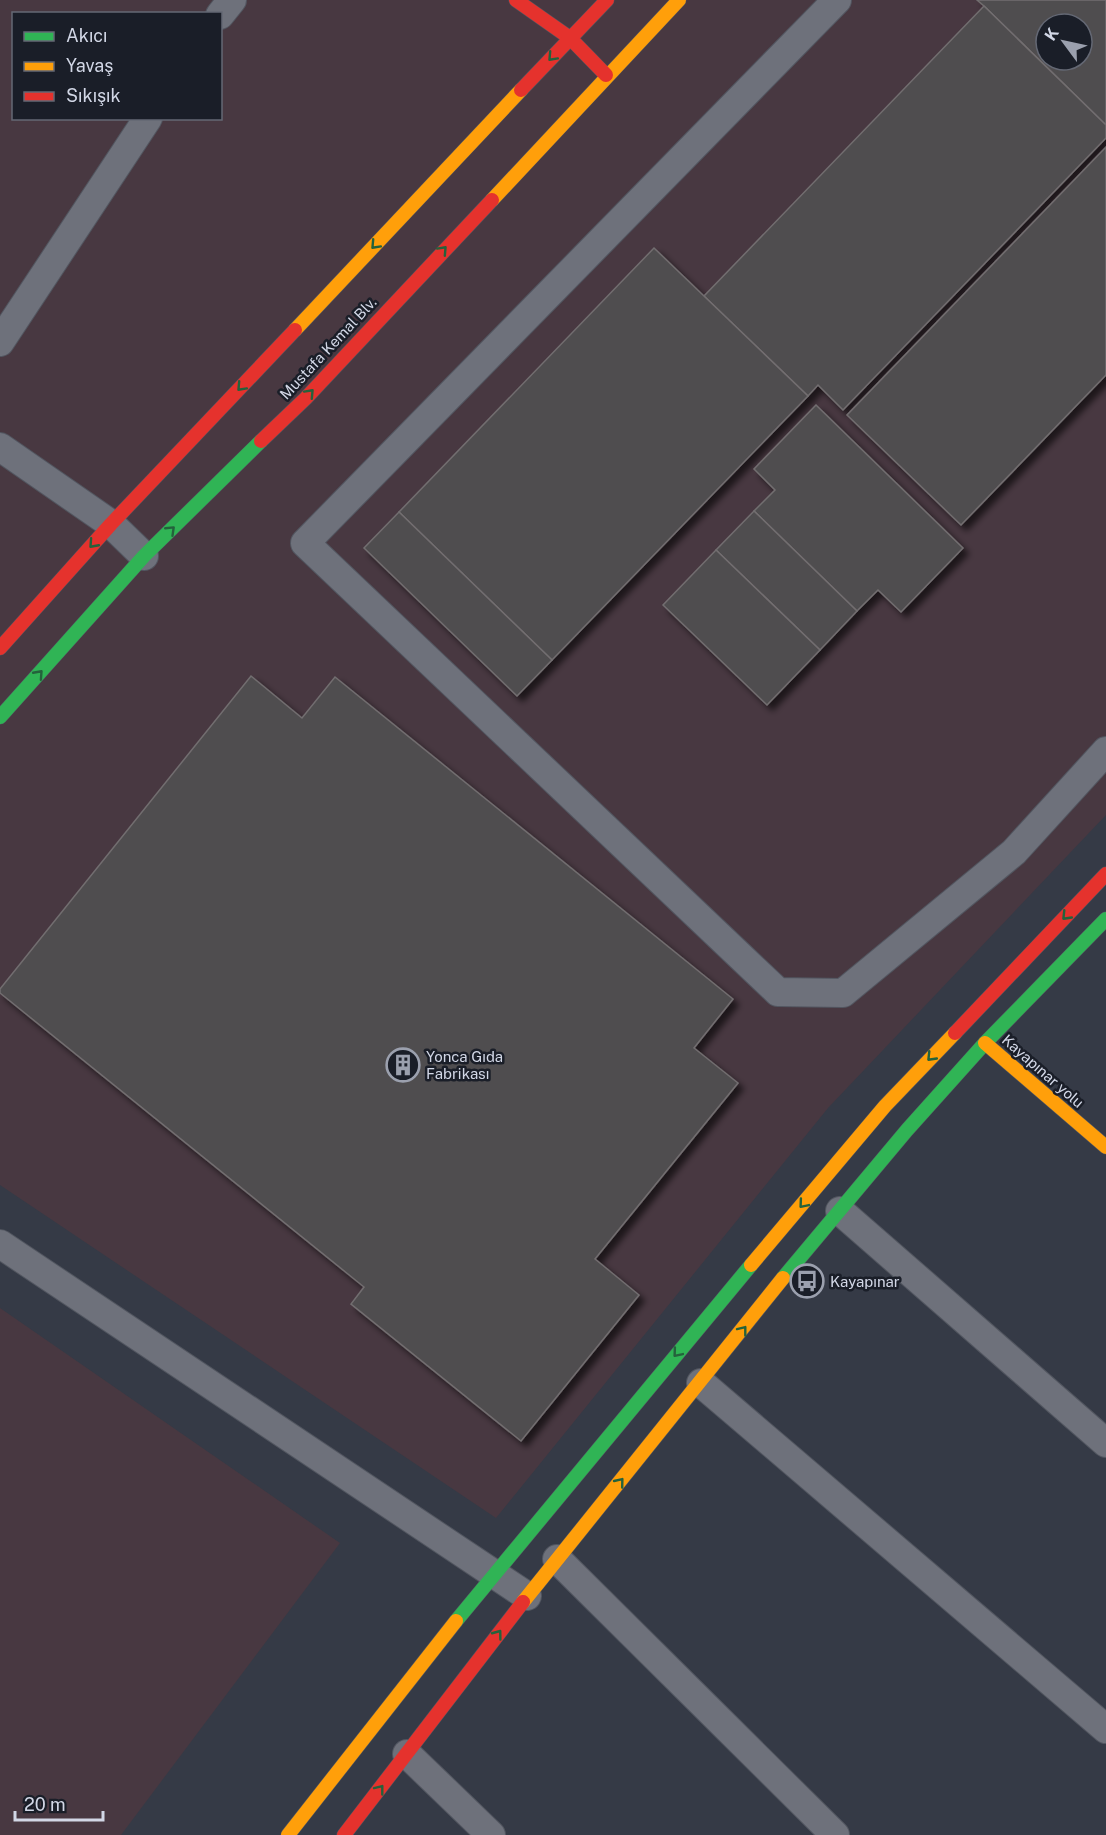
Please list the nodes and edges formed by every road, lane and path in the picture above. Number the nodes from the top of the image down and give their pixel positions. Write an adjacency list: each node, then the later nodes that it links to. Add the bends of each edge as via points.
1 (232, 0): 6 (street)
2 (516, 0): 7 (street)
3 (607, 0): 7 (street)
4 (679, 0): 8 (street, Mustafa Kemal Blv.)
5 (837, 0): 16 (street, via 305,543 778,992 843,993 1014,852)
6 (222, 12)
7 (570, 38): 8 (street); 12 (street, one-way to 12)
8 (606, 75): 13 (street, Mustafa Kemal Blv., one-way to 8, via 306,398)
9 (147, 120): 10 (street)
10 (0, 342)
11 (0, 447): 12 (street)
12 (111, 524): 13 (street); 14 (street, one-way to 14)
13 (144, 556): 15 (street, Mustafa Kemal Blv., one-way to 13)
14 (0, 648)
15 (0, 717)
16 (1106, 751)
17 (1106, 873): 26 (street, one-way to 26, via 885,1106)
18 (1106, 919): 19 (street)
19 (985, 1043): 20 (street, Kayapınar yolu); 21 (street)
20 (1106, 1147)
21 (840, 1211): 23 (street, one-way to 21); 24 (street)
22 (0, 1244): 26 (street)
23 (701, 1383): 25 (street, one-way to 23); 28 (street)
24 (1106, 1443)
25 (557, 1559): 27 (street); 33 (street)
26 (493, 1573): 27 (street); 30 (street)
27 (527, 1596): 29 (street, one-way to 27)
28 (1106, 1729)
29 (407, 1754): 31 (street, one-way to 29); 32 (street)
30 (288, 1835)
31 (344, 1835)
32 (490, 1835)
33 (835, 1835)

